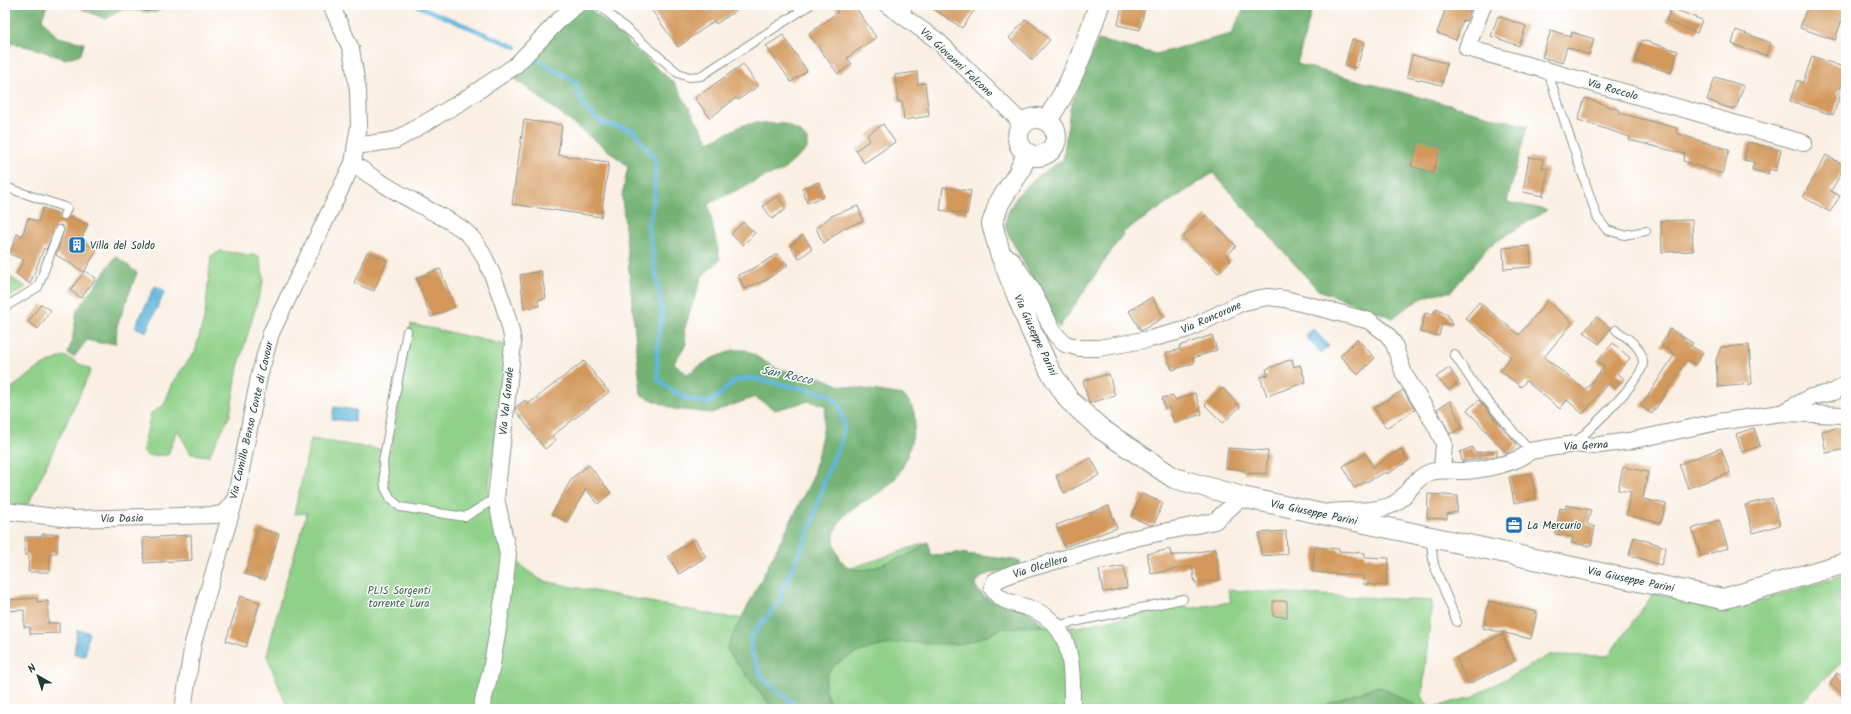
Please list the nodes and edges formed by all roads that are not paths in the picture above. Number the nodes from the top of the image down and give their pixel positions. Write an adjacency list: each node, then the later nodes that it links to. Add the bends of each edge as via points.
1 (331, 5): 13 (street, Via Camillo Benso Conte di Cavour, via 351,49 358,91 359,124)
2 (577, 5): 13 (street, via 515,66 461,102 396,140)
3 (599, 5): 4 (lane, via 678,73 689,77 701,76)
4 (810, 5)
5 (887, 5): 8 (street, Via Giovanni Falcone)
6 (1099, 5): 10 (street, via 1082,56 1061,102)
7 (1483, 5): 9 (street, Via Roccolo, via 1467,48)
8 (906, 10): 11 (street, Via Giovanni Falcone)
9 (1547, 70): 12 (street, Via Roccolo); 19 (lane, via 1597,217 1607,230 1624,235)
10 (1046, 121): 11 (street, via 1038,118); 14 (street, via 1056,134 1055,143 1051,150 1040,155)
11 (1023, 124): 14 (street, via 1018,140 1021,148)
12 (1804, 143)
13 (356, 146): 15 (street, Via Camillo Benso Conte di Cavour)
14 (1028, 154): 20 (street, Via Giuseppe Parini, via 999,203 992,224)
15 (354, 162): 32 (street, Via Val Grande, via 371,177 449,221 471,237 482,254 501,297 513,344); 33 (street, Via Camillo Benso Conte di Cavour, via 271,332)
16 (5, 187): 17 (lane, via 67,208)
17 (64, 215)
18 (58, 230): 21 (lane, via 38,287)
19 (1646, 230)
20 (1000, 253): 30 (street, Via Roncorone, via 1011,259 1030,286 1058,338 1065,344 1080,348 1099,348 1188,329 1256,298 1285,300 1370,321 1387,334 1394,344 1404,374 1436,426 1444,443); 31 (street, Via Giuseppe Parini, via 1050,371 1069,400 1101,429 1174,478)
21 (5, 307)
22 (1616, 330): 28 (lane, via 1633,342 1640,352 1644,362 1640,374)
23 (407, 331): 32 (lane, via 383,462 385,488 391,499 400,507 465,517)
24 (1454, 354): 29 (lane, via 1478,390)
25 (1846, 384): 26 (street, via 1834,392 1811,397)
26 (1781, 414): 27 (street, Via Gerna); 28 (street, Via Gerna, via 1718,422 1629,441 1593,446)
27 (1846, 415)
28 (1574, 444): 29 (street, Via Gerna)
29 (1530, 450): 30 (street, Via Gerna, via 1514,462 1462,471)
30 (1442, 470): 35 (street, Via Gerna, via 1429,473 1412,484 1396,502 1383,508)
31 (1242, 497): 35 (street, Via Giuseppe Parini); 40 (street, Via Olcellera, via 1215,521 1135,538 1013,573 995,581 992,588 1003,600 1034,609)
32 (496, 498): 42 (street, Via Val Grande, via 508,554 491,670)
33 (233, 502): 34 (street, Via Dasia, via 224,513 216,515 72,519); 41 (street, Via Camillo Benso Conte di Cavour, via 193,643)
34 (5, 511)
35 (1319, 512): 36 (street, Via Giuseppe Parini)
36 (1430, 536): 37 (street, Via Giuseppe Parini, via 1723,599); 39 (lane, via 1434,565)
37 (1846, 563)
38 (1183, 599): 40 (lane)
39 (1457, 622)
40 (1055, 626): 43 (street, Via Olcellera, via 1063,636 1071,656)
41 (182, 709)
42 (481, 709)
43 (1072, 709)

